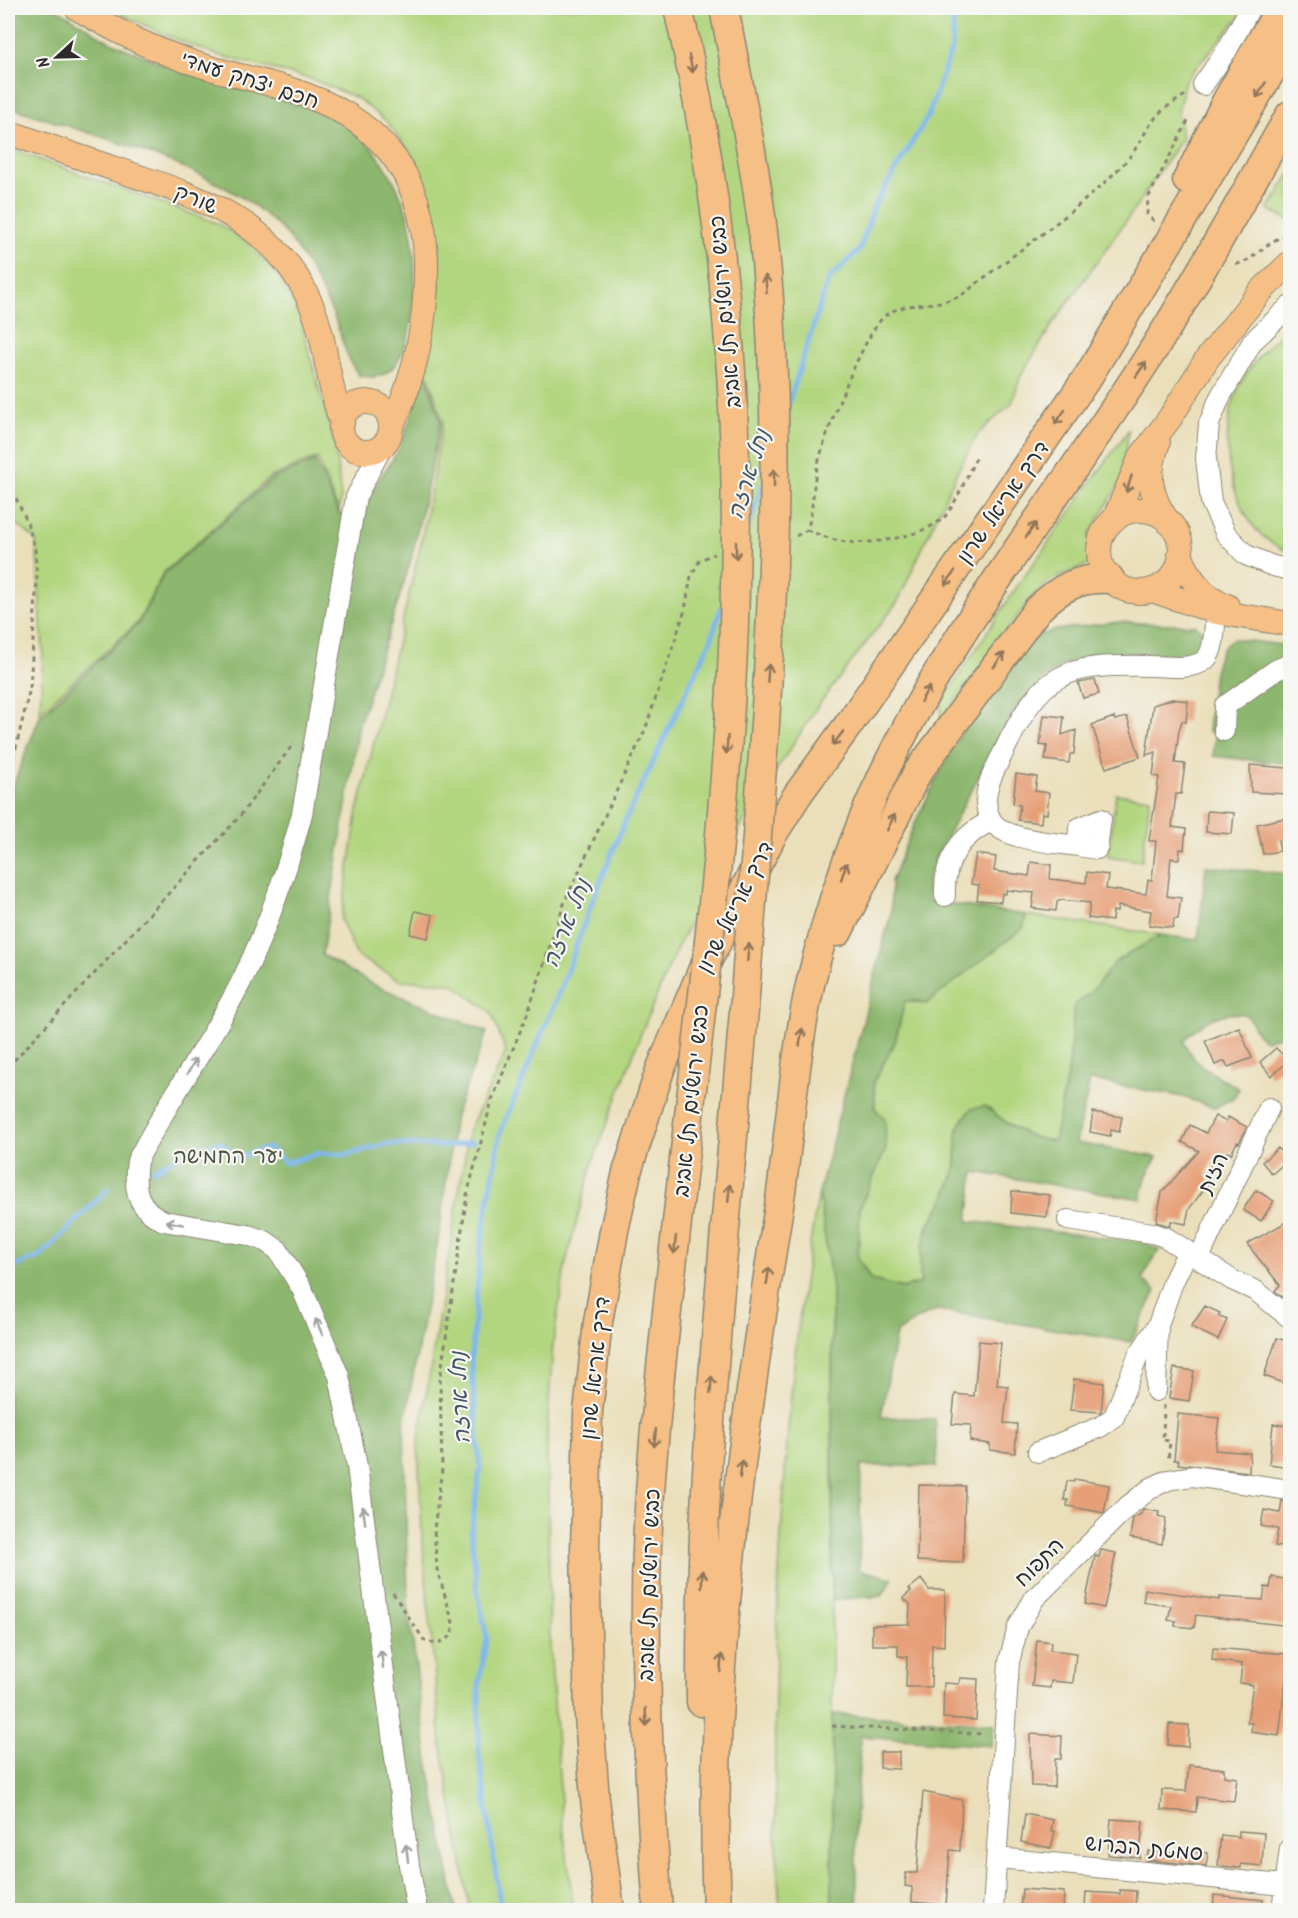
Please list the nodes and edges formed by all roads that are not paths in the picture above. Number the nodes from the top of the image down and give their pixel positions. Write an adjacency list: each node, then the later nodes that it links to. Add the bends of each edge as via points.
1 (77, 8): 13 (main road, חכם יצחק עמדי, via 154,49 319,100 376,134 396,159 420,213 426,248 426,286)
2 (678, 8): 48 (highway, כביש ירושלים תל אביב, one-way to 48, bridge, via 710,168 724,269 733,381 735,600 724,793 654,1446 647,1546 645,1671)
3 (724, 8): 49 (highway, כביש ירושלים תל אביב, one-way to 3, bridge, via 701,1711 706,1457 770,650 774,470 763,232)
4 (1250, 8): 7 (street)
5 (1280, 8): 14 (highway, via 1227,100)
6 (1290, 40): 14 (highway, דרך אריאל שרון, one-way to 14)
7 (1203, 85)
8 (1290, 115): 34 (highway, דרך אריאל שרון, one-way to 8, via 846,864 888,765 920,703 975,612 1149,357)
9 (8, 132): 12 (main road, שורק, via 172,188 234,216 268,242 295,274 311,304)
10 (1289, 265): 16 (main road, via 1238,318)
11 (1290, 306): 23 (street, via 1253,341 1220,397 1209,424 1206,459 1211,502 1226,534 1246,555)
12 (322, 342): 15 (main road, שורק, via 342,381); 17 (main road, שורק, via 331,392)
13 (418, 351): 15 (main road, via 394,385); 18 (main road)
14 (1087, 378): 47 (highway, דרך אריאל שרון, one-way to 47, via 773,834 702,971 643,1121 620,1202 602,1292 586,1440 589,1716)
15 (367, 402): 17 (main road, via 351,407); 18 (main road, via 385,410)
16 (1170, 418): 20 (main road, one-way to 20, via 1135,468); 21 (main road, via 1158,442 1150,479 1151,492)
17 (342, 423): 19 (main road, via 344,438 355,450 371,452)
18 (392, 425): 19 (main road, via 390,437)
19 (382, 447): 46 (street, one-way to 19, via 357,1466 339,1376 290,1265 278,1250 248,1235 164,1221 142,1206 135,1190 137,1161 242,979 291,856 302,814 356,496)
20 (1115, 518): 21 (main road, via 1136,510 1148,511); 24 (main road, via 1107,526 1099,548)
21 (1168, 522): 22 (main road, via 1180,542)
22 (1180, 554): 25 (main road, via 1167,581); 27 (main road, via 1198,588 1219,603)
23 (1290, 570)
24 (1110, 579): 25 (main road, via 1129,590); 34 (highway, one-way to 24, via 899,806 934,746 1050,597 1075,582)
25 (1152, 590): 26 (main road)
26 (1216, 612): 27 (main road); 31 (street, via 1211,647 1200,663 1084,668 1062,676 1035,696 1022,713 989,783 986,799)
27 (1257, 619): 28 (main road)
28 (1290, 624)
29 (1290, 664): 30 (street, via 1225,706)
30 (1224, 731)
31 (991, 820): 32 (street, via 1009,834); 33 (street, via 961,841 945,875)
32 (1078, 846)
33 (945, 896)
34 (810, 987): 50 (highway, דרך אריאל שרון, one-way to 34, via 716,1736 726,1588)
35 (1269, 1108): 37 (street, הזית)
36 (1068, 1220): 37 (street, via 1152,1233)
37 (1193, 1255): 38 (street, via 1256,1292); 39 (street, הזית, via 1173,1282)
38 (1290, 1318)
39 (1158, 1325): 40 (street); 41 (street, via 1138,1356 1114,1417 1101,1427)
40 (1156, 1391)
41 (1038, 1452)
42 (1290, 1490): 44 (street, התפוח, via 1193,1476 1166,1480 1128,1506 1027,1608 1011,1653)
43 (1290, 1848): 45 (street)
44 (998, 1858): 45 (street, סמטת הברוש); 51 (street, התפוח)
45 (1285, 1885): 52 (street)
46 (417, 1911)
47 (610, 1911)
48 (658, 1911)
49 (712, 1911)
50 (717, 1911)
51 (993, 1911)
52 (1282, 1911)

